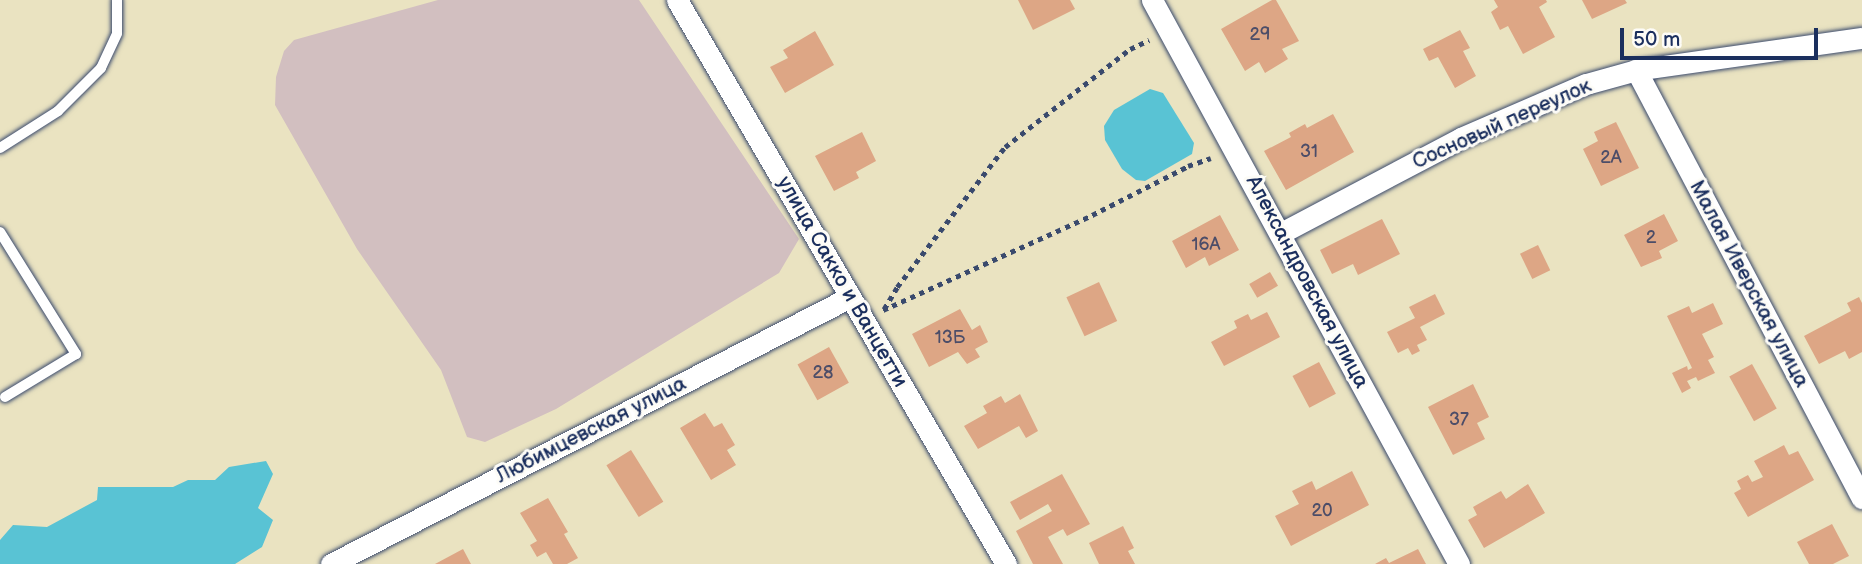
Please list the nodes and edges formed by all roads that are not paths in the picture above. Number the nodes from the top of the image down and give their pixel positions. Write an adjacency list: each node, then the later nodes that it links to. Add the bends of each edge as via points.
1 (117, 0): 6 (lane, via 117,33 101,68 58,111)
2 (677, 0): 9 (street, улица Сакко и Ванцетти)
3 (1152, 0): 8 (street, Александровская улица)
4 (1862, 38): 5 (street, Сосновый переулок)
5 (1636, 70): 8 (street, Сосновый переулок, via 1586,84 1461,138); 11 (street, Малая Иверская улица)
6 (0, 148)
7 (0, 232): 10 (lane, via 76,354)
8 (1281, 233): 14 (street, Александровская улица)
9 (850, 296): 12 (street, Любимцевская улица); 13 (street, улица Сакко и Ванцетти)
10 (5, 397)
11 (1862, 498)
12 (331, 564)
13 (1006, 564)
14 (1459, 564)

